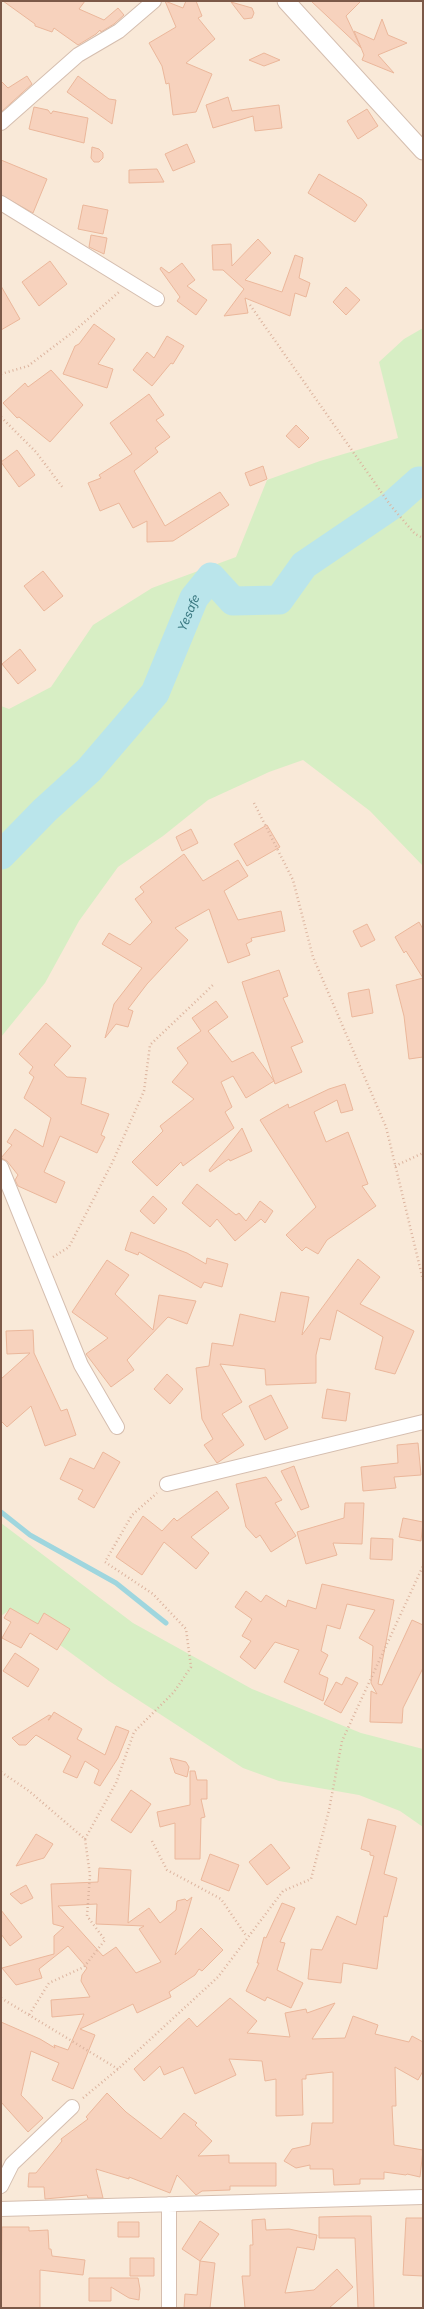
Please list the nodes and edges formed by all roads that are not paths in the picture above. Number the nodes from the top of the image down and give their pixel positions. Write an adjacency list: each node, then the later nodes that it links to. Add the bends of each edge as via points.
1 (154, 1): 3 (street, via 120,32 78,55)
2 (286, 1): 4 (street)
3 (1, 123)
4 (423, 151)
5 (1, 203): 6 (street)
6 (157, 299)
7 (1, 1167): 9 (street, via 81,1365)
8 (423, 1422): 10 (street)
9 (117, 1426)
10 (167, 1484)
11 (72, 2107): 12 (street, via 12,2164)
12 (1, 2186)
13 (423, 2197): 14 (street)
14 (168, 2204): 15 (street); 16 (street)
15 (1, 2209)
16 (169, 2308)

